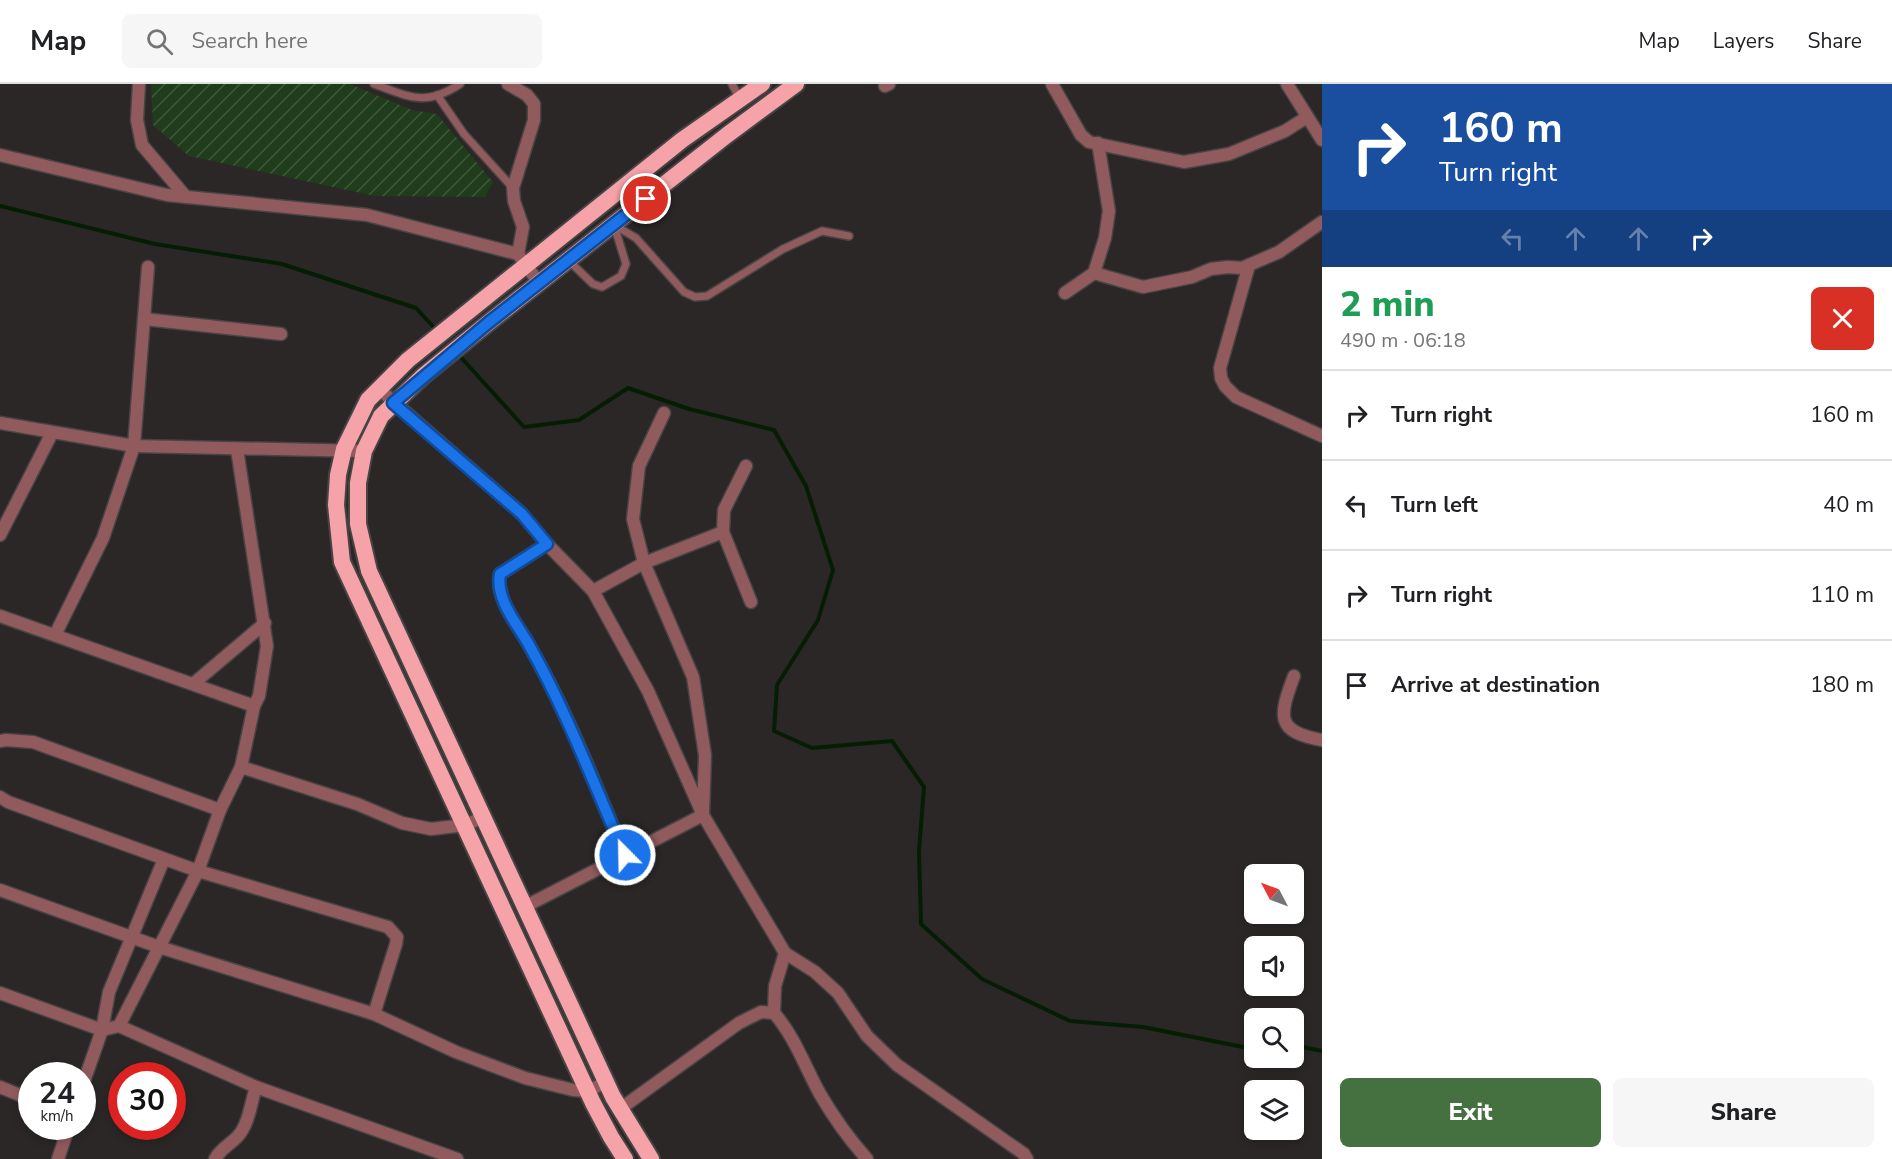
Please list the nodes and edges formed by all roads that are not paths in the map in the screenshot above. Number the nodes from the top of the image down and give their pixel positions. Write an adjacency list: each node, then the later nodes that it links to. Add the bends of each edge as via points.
1 (139, 84): 16 (street, via 137,120 142,145)
2 (374, 84): 10 (lane, via 423,100)
3 (460, 84): 10 (lane)
4 (507, 84): 15 (street, via 527,95 534,104 534,120)
5 (762, 84): 9 (highway)
6 (1052, 84): 13 (street, via 1081,135)
7 (1287, 84): 11 (street)
8 (794, 86): 18 (highway)
9 (736, 91): 20 (highway, via 682,140)
10 (437, 95): 15 (lane, via 464,134)
11 (1307, 117): 12 (street); 13 (street, via 1285,131 1229,154 1184,162)
12 (1322, 140)
13 (1098, 143): 24 (street, via 1109,211)
14 (0, 155): 16 (street)
15 (513, 188): 20 (street, via 523,227)
16 (186, 197): 20 (street, via 368,215)
17 (1322, 222): 22 (street, via 1279,252)
18 (614, 225): 19 (lane, via 636,238 684,292 695,297 707,296 783,249 822,231); 21 (highway); 21 (lane, via 626,264 621,276 602,287 593,284)
19 (849, 236)
20 (522, 259): 25 (street); 29 (highway, via 476,305)
21 (568, 260): 25 (highway)
22 (1249, 265): 24 (street, via 1211,269 1143,287); 34 (street, via 1220,368 1221,378 1236,397)
23 (148, 267): 27 (street)
24 (1094, 273): 26 (street)
25 (539, 283): 30 (highway)
26 (1065, 293)
27 (144, 319): 28 (street); 35 (street)
28 (281, 334)
29 (379, 389): 30 (street); 37 (highway, via 368,400)
30 (393, 403): 38 (highway, via 381,416); 42 (street, via 522,514)
31 (664, 413): 43 (street, via 639,465 633,519)
32 (0, 423): 33 (street)
33 (52, 433): 35 (street); 41 (street)
34 (1322, 436)
35 (134, 446): 36 (street); 48 (street, via 104,538)
36 (237, 449): 37 (street); 47 (street)
37 (344, 449): 38 (street); 59 (highway, via 336,505 342,562)
38 (364, 451): 58 (highway, via 358,483 358,524 369,572)
39 (746, 466): 40 (street, via 724,510)
40 (723, 532): 43 (street); 45 (street)
41 (0, 535)
42 (547, 544): 44 (street); 60 (street, via 500,574 498,584 503,600 551,682)
43 (644, 563): 44 (street); 57 (street, via 693,677 705,755)
44 (593, 591): 57 (street, via 648,691)
45 (751, 602)
46 (0, 616): 48 (street)
47 (265, 623): 50 (street); 51 (street, via 267,646)
48 (55, 635): 50 (street)
49 (1294, 676): 52 (street, via 1283,719 1289,730)
50 (193, 684): 51 (street)
51 (254, 706): 54 (street)
52 (1322, 740)
53 (0, 741): 56 (street, via 33,742)
54 (241, 767): 56 (street); 59 (street, via 357,804 402,823 431,829)
55 (0, 797): 61 (street)
56 (220, 810): 62 (street)
57 (703, 815): 60 (street); 67 (street)
58 (484, 817): 59 (street); 64 (highway)
59 (465, 825): 77 (highway)
60 (625, 855): 64 (street)
61 (164, 859): 62 (street); 65 (street)
62 (198, 871): 66 (street); 70 (street, via 388,927 397,937 396,944)
63 (0, 890): 65 (street)
64 (526, 906): 74 (highway)
65 (131, 937): 66 (street); 72 (street, via 109,992)
66 (159, 947): 70 (street); 71 (street)
67 (785, 953): 69 (street, via 775,986); 87 (street, via 838,993 867,1036 897,1065)
68 (0, 993): 72 (street)
69 (774, 1013): 79 (street, via 761,1012 739,1023); 86 (street, via 787,1028 846,1137)
70 (374, 1014): 77 (street, via 525,1078)
71 (119, 1026): 72 (street); 76 (street)
72 (102, 1030): 73 (street)
73 (91, 1062)
74 (606, 1082): 77 (street); 79 (highway)
75 (0, 1087): 78 (street)
76 (256, 1087): 82 (street, via 243,1128); 83 (street)
77 (588, 1091): 84 (highway)
78 (18, 1094)
79 (620, 1109): 85 (highway)
80 (64, 1140): 81 (street)
81 (58, 1159)
82 (215, 1159)
83 (457, 1159)
84 (625, 1159)
85 (651, 1159)
86 (867, 1159)
87 (1027, 1159)

